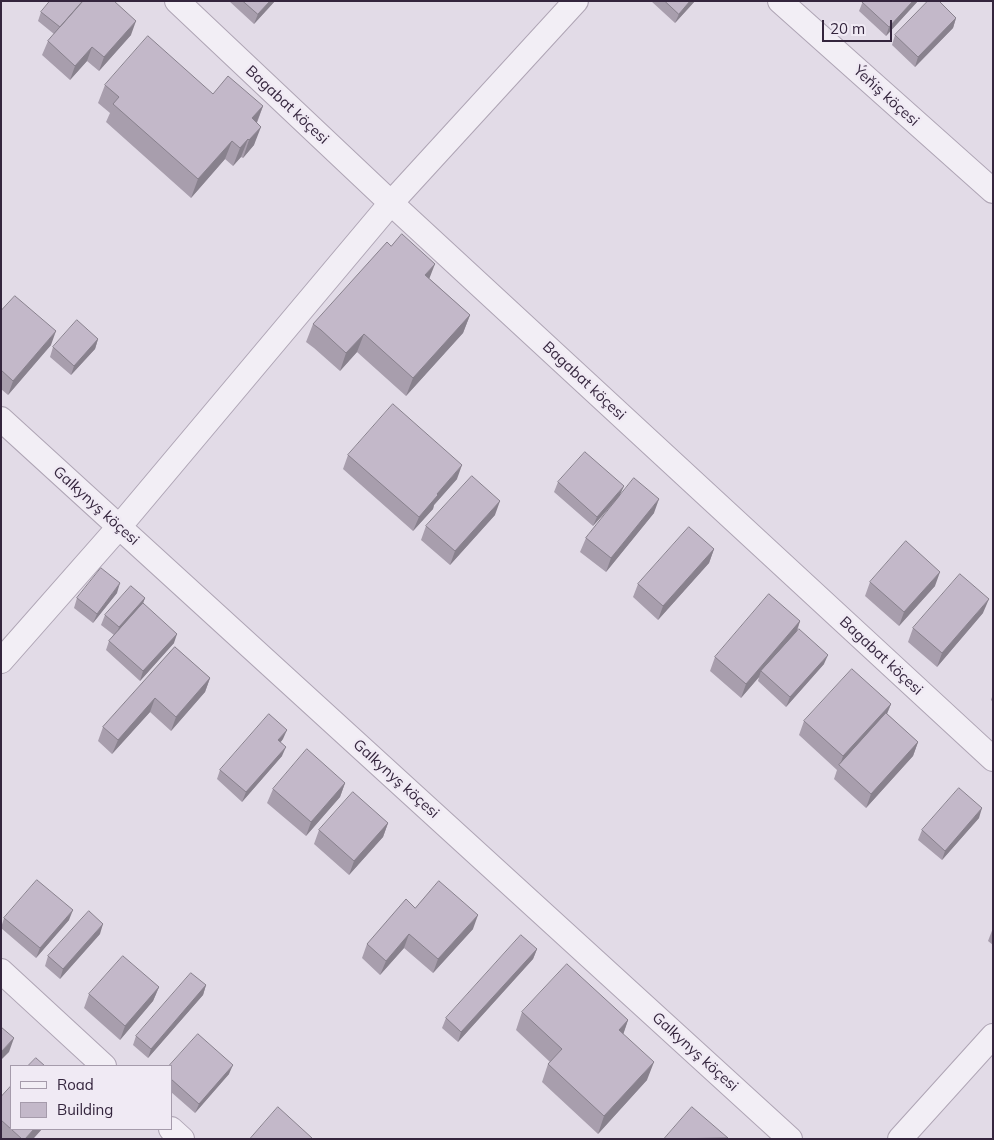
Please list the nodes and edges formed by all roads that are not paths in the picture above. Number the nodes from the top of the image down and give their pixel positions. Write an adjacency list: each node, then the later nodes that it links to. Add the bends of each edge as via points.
1 (177, 1): 5 (street, Bagabat köçesi)
2 (576, 1): 5 (street)
3 (780, 1): 4 (street, Ýeňiş köçesi)
4 (993, 191)
5 (391, 203): 7 (street); 9 (street, Bagabat köçesi)
6 (1, 419): 7 (street, Galkynyş köçesi)
7 (119, 527): 8 (street); 15 (street, Galkynyş köçesi)
8 (1, 661)
9 (993, 759)
10 (1, 971): 12 (street)
11 (993, 1036): 16 (street)
12 (103, 1065)
13 (172, 1130): 14 (street)
14 (182, 1139)
15 (790, 1139)
16 (900, 1139)

